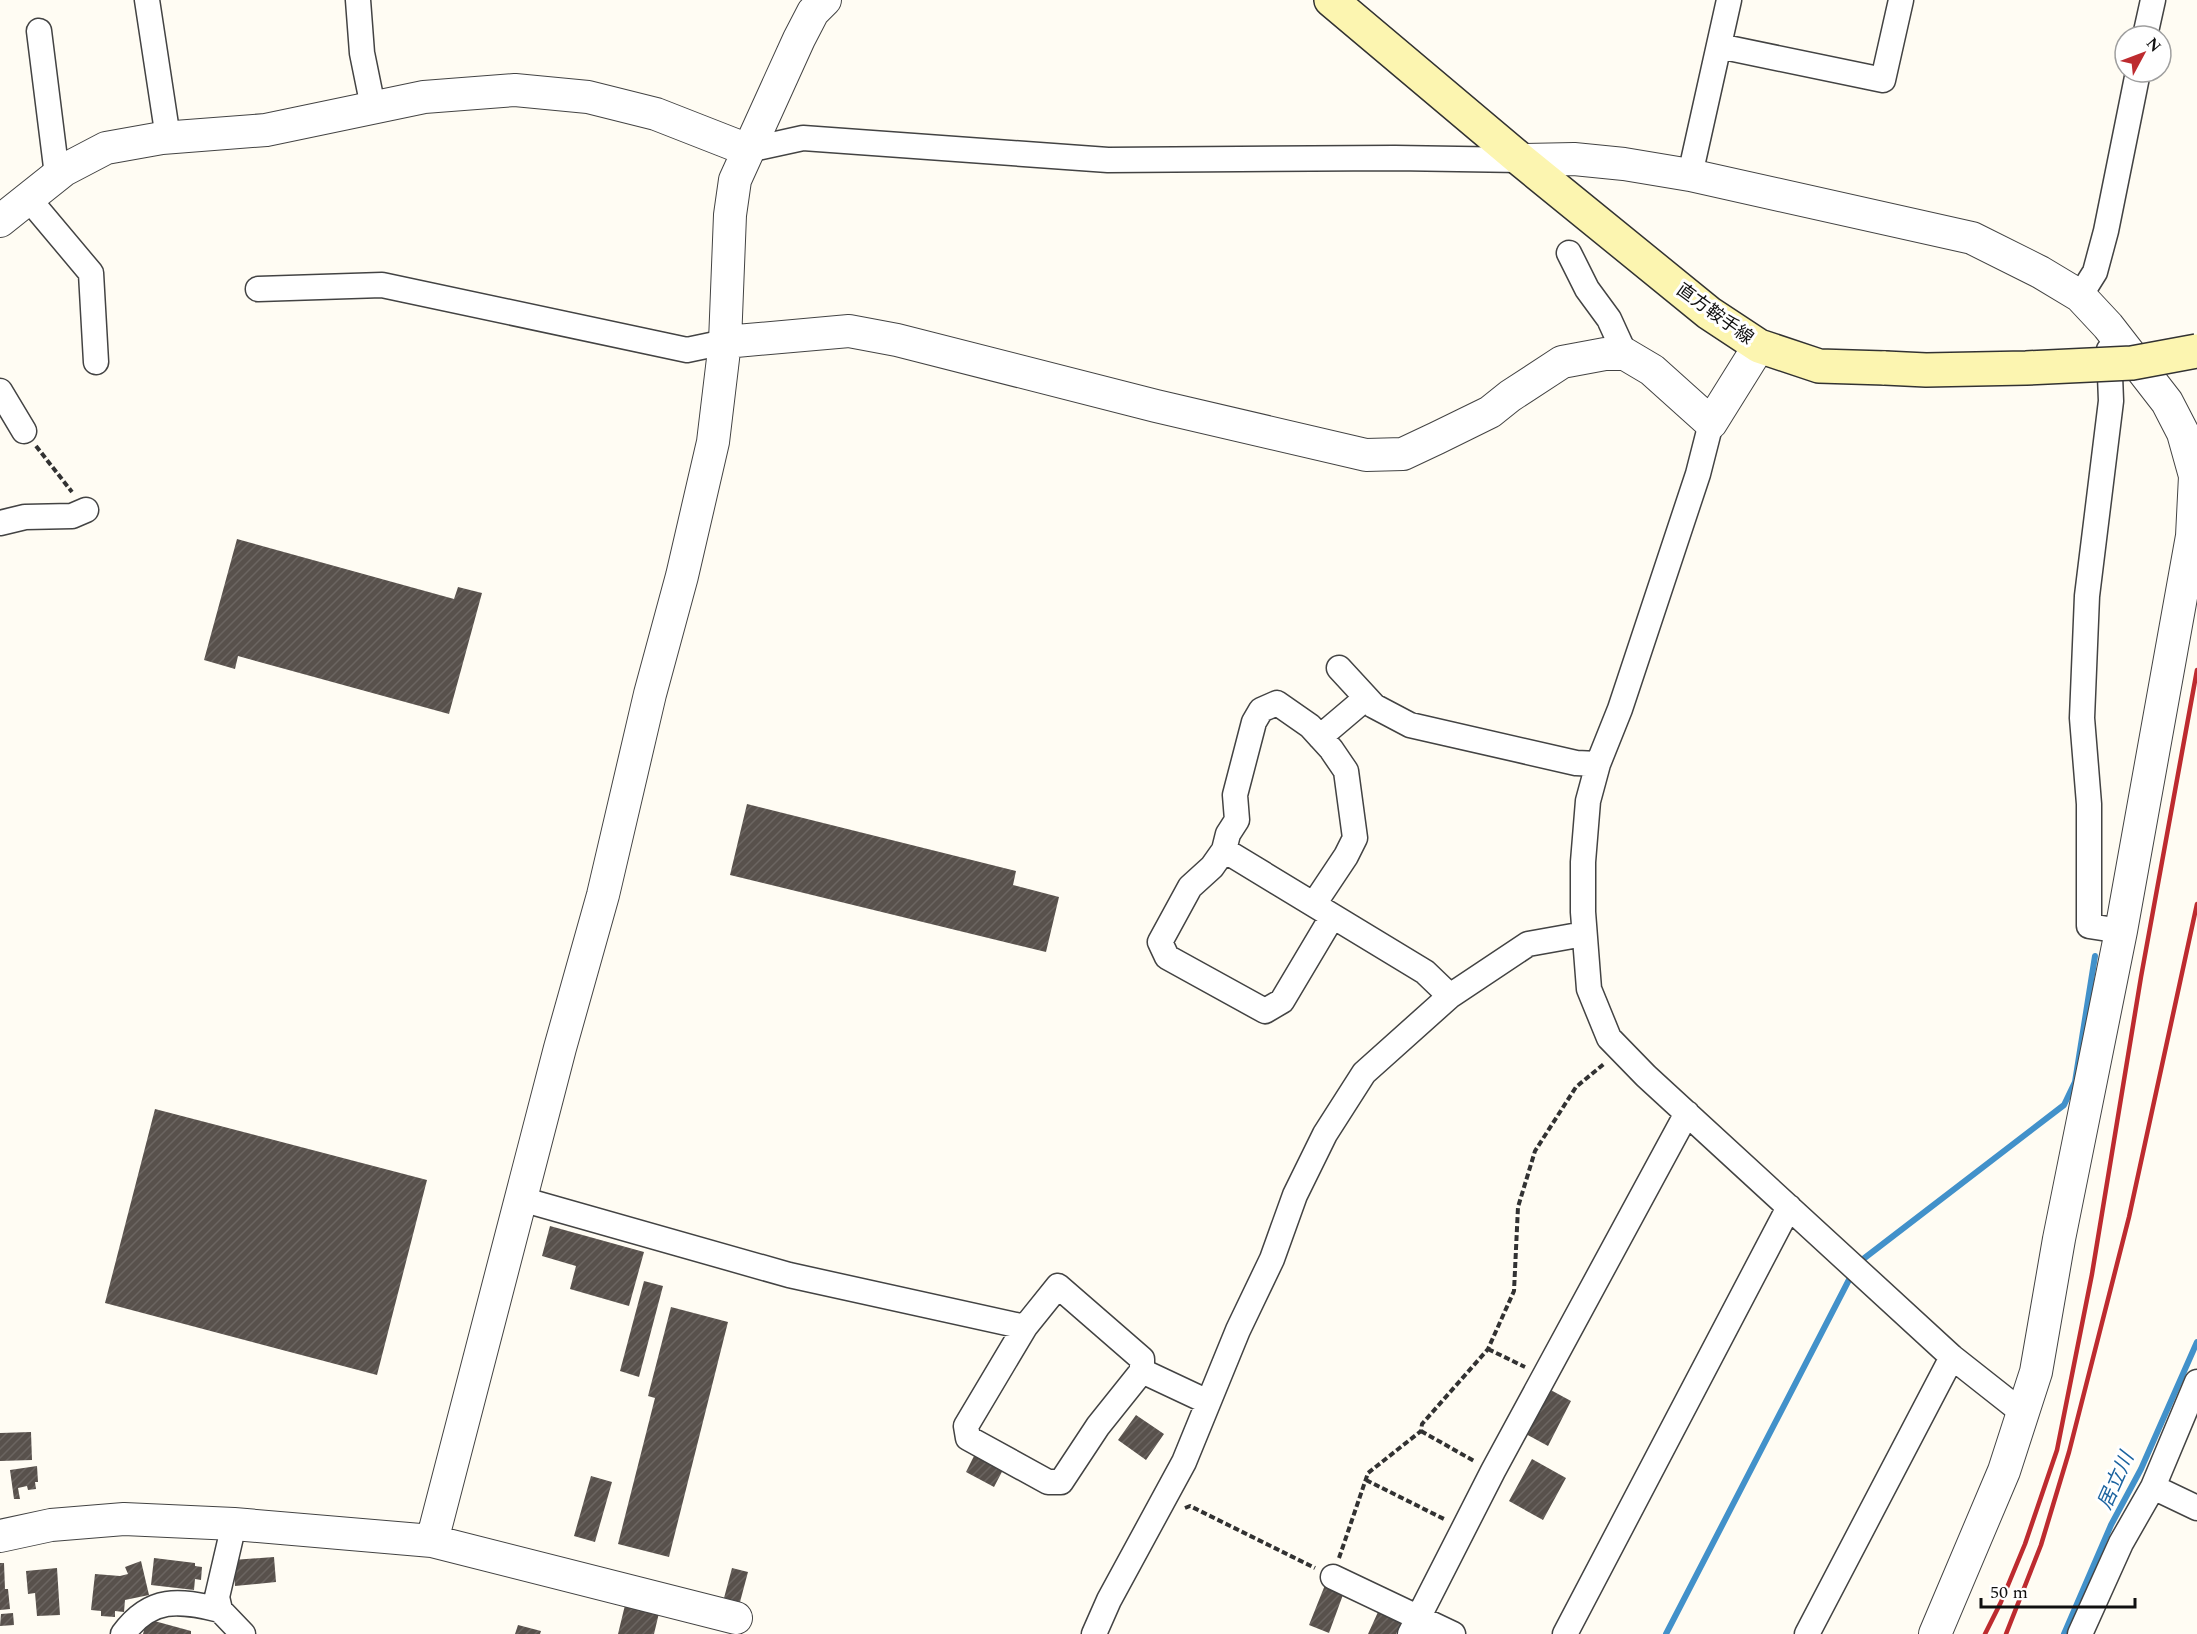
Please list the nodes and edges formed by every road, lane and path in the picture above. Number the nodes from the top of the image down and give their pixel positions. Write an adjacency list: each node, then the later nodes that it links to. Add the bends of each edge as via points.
1 (147, 0): 13 (street)
2 (358, 0): 12 (street, via 362,53)
3 (825, 0): 14 (street, via 813,12 799,39)
4 (1331, 0): 15 (main road, 直方鞍手線)
5 (1729, 0): 10 (street)
6 (1901, 0): 10 (street, via 1883,80)
7 (2153, 0): 8 (street)
8 (2148, 24)
9 (39, 31): 16 (street)
10 (1719, 46): 17 (street)
11 (2136, 84): 22 (street, via 2106,231 2095,272)
12 (374, 107): 13 (street, via 266,130); 14 (street, via 424,97 515,90 588,97 656,114)
13 (168, 138): 16 (street, via 106,148)
14 (748, 150): 15 (street, via 803,138 1108,160); 24 (street, via 735,180 730,215)
15 (1521, 160): 17 (street, via 1574,159); 25 (main road, 直方鞍手線, via 1709,313)
16 (57, 175): 18 (street)
17 (1690, 176): 22 (street, via 1972,238)
18 (28, 198): 19 (street); 28 (street, via 91,273)
19 (0, 221)
20 (1569, 253): 27 (street)
21 (258, 289): 24 (street, via 382,285 687,350)
22 (2080, 296): 23 (street)
23 (2108, 326): 40 (street, via 2111,401 2087,596 2082,718 2089,804 2089,926); 40 (street, via 2168,402 2183,433 2194,476 2192,536)
24 (725, 342): 27 (street, via 849,331 1366,455 1403,454 1437,438 1490,412 1562,362); 45 (street, via 713,442 682,576 603,895)
25 (1759, 346): 26 (main road, 直方鞍手線, bridge, via 1819,366 1926,370 2132,363); 30 (street)
26 (2197, 351)
27 (1625, 354): 30 (street, via 1652,370)
28 (96, 362)
29 (0, 391): 31 (street)
30 (1711, 423): 37 (street, via 1628,687)
31 (24, 431): 32 (path)
32 (86, 510): 33 (street, via 72,516 25,517)
33 (0, 524)
34 (1339, 668): 35 (street)
35 (1366, 698): 36 (street); 37 (street, via 1410,725 1576,763)
36 (1320, 737): 38 (street, via 1277,703 1261,710 1238,777 1234,795 1237,820); 39 (street, via 1346,771 1355,837)
37 (1598, 764): 41 (street, via 1588,801 1583,862)
38 (1224, 850): 39 (street); 39 (street, via 1190,887 1160,942 1167,957 1265,1011 1282,1001)
39 (1323, 910): 42 (street, via 1425,972)
40 (2121, 931): 54 (street, via 2036,1372)
41 (1584, 934): 42 (street, via 1528,944); 43 (street, via 1588,989 1609,1038)
42 (1450, 996): 53 (street, via 1364,1072 1325,1134 1295,1195 1272,1259)
43 (1622, 1051): 44 (street); 48 (path, via 1576,1087 1535,1151 1518,1207 1514,1291)
44 (1687, 1113): 46 (street); 51 (street)
45 (521, 1199): 47 (street, via 789,1275); 64 (street)
46 (1789, 1207): 49 (street); 73 (street)
47 (1025, 1327): 50 (street, via 1058,1286 1142,1359); 50 (street, via 966,1426 968,1438 1048,1482 1061,1482 1098,1426)
48 (1488, 1350): 51 (path); 55 (path, via 1422,1424)
49 (1952, 1357): 54 (street); 74 (street)
50 (1142, 1371): 53 (street)
51 (1544, 1376): 56 (street)
52 (2197, 1382): 58 (street)
53 (1208, 1402): 71 (street, via 1184,1461)
54 (2023, 1413): 75 (street, via 2004,1471)
55 (1421, 1431): 56 (path); 57 (path, via 1368,1473)
56 (1493, 1471): 62 (street)
57 (1366, 1480): 62 (path); 65 (path)
58 (2153, 1487): 60 (street); 76 (street, via 2121,1543)
59 (1190, 1506): 65 (path)
60 (2197, 1508)
61 (234, 1524): 63 (street, via 95,1520); 64 (street); 66 (street, via 218,1596)
62 (1463, 1529): 68 (street)
63 (0, 1536)
64 (432, 1541): 67 (street)
65 (1333, 1577): 68 (street)
66 (220, 1610): 69 (street, via 188,1602 170,1603 147,1611); 70 (street)
67 (736, 1618)
68 (1414, 1626): 72 (street)
69 (123, 1634)
70 (243, 1634)
71 (1094, 1634)
72 (1453, 1634)
73 (1565, 1634)
74 (1808, 1634)
75 (1935, 1634)
76 (2080, 1634)

